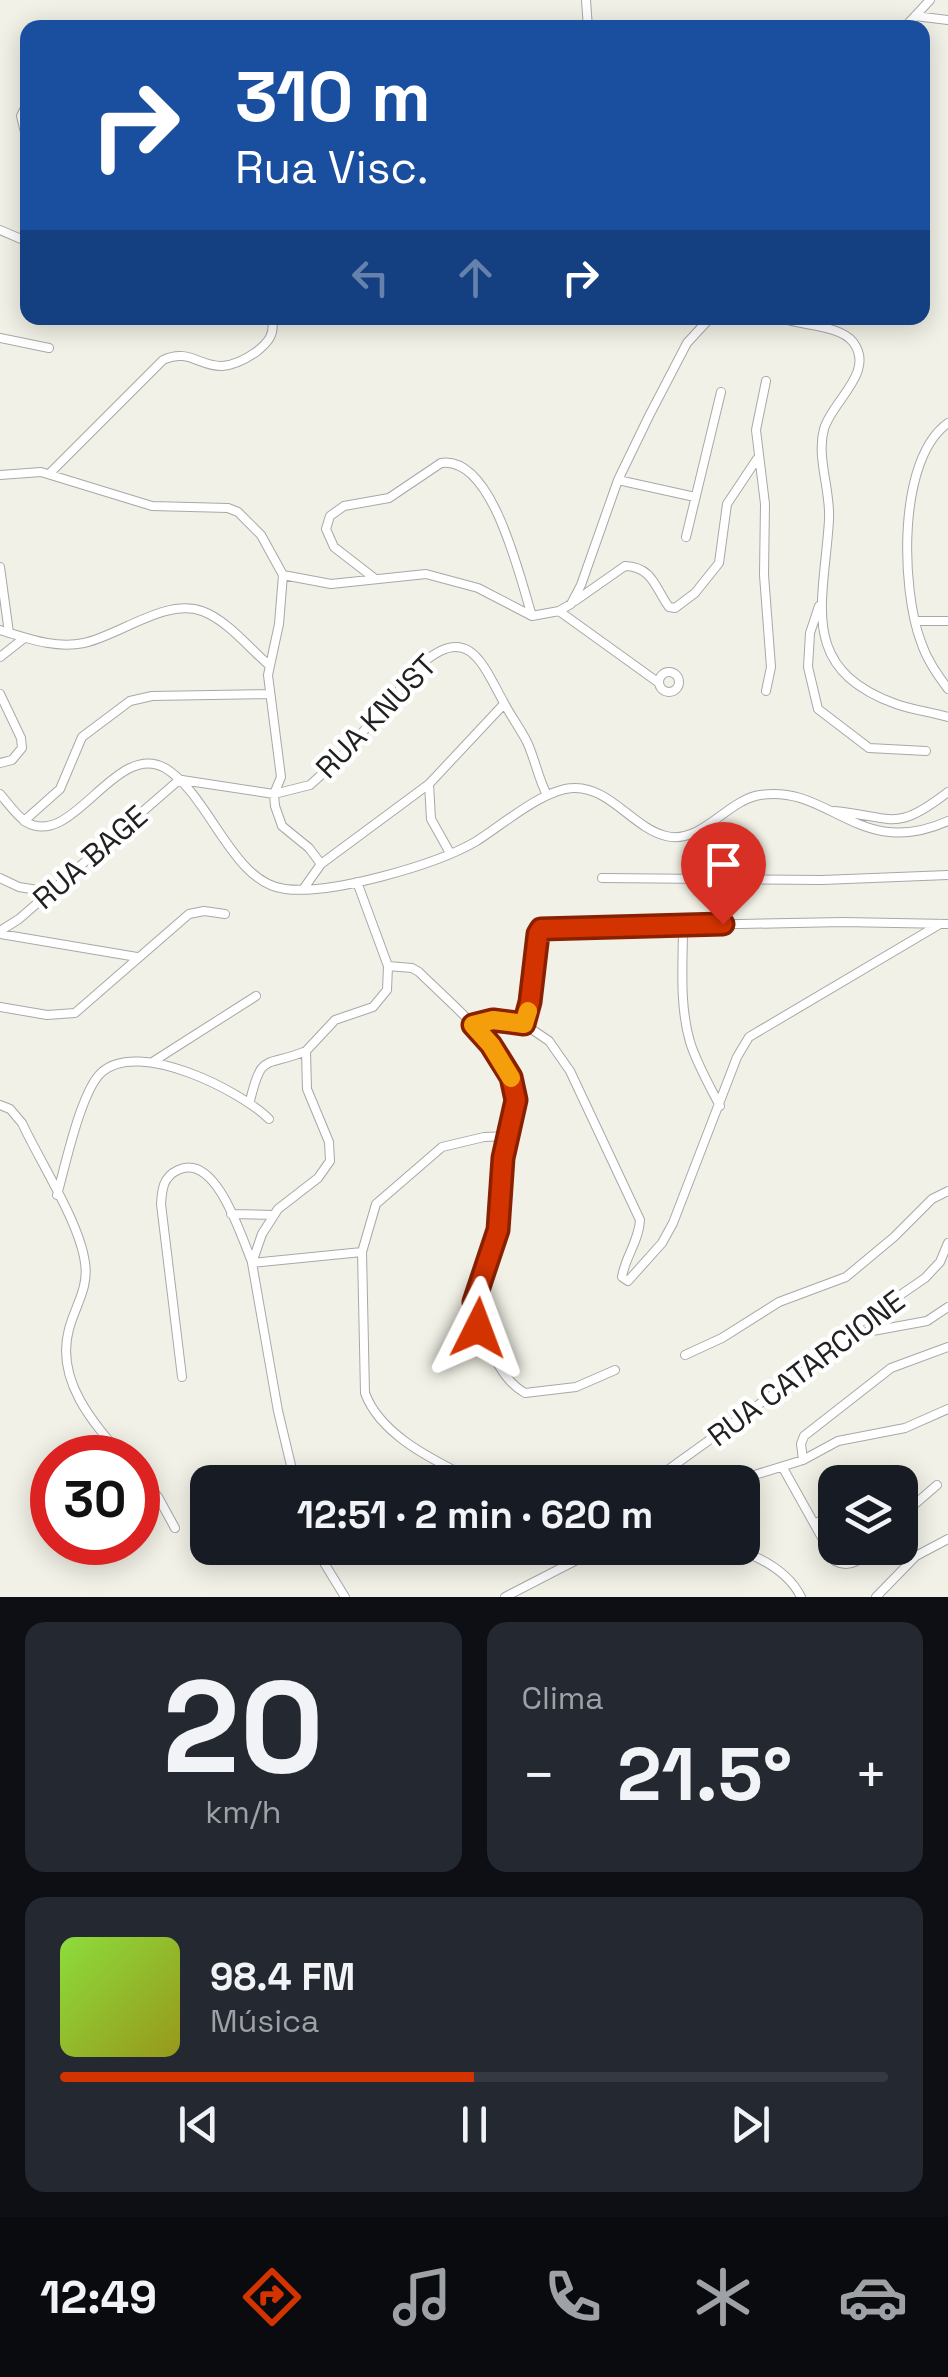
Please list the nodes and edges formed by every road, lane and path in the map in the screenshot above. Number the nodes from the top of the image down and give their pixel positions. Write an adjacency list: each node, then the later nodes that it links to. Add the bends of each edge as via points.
1 (930, 0): 2 (street)
2 (915, 16): 3 (street); 4 (street)
3 (911, 20)
4 (948, 20)
5 (271, 325): 14 (street, via 270,339 232,366 179,355 163,360)
6 (703, 325): 16 (street, via 687,342)
7 (801, 325): 24 (street, via 847,336 860,361 822,438 830,505)
8 (0, 338): 9 (street)
9 (49, 348)
10 (766, 380): 13 (street, via 756,417)
11 (721, 392): 19 (street)
12 (948, 422): 28 (street, via 930,439 912,489 908,572)
13 (757, 459): 17 (street); 18 (street)
14 (49, 474): 15 (street); 22 (street, via 152,506 238,512 262,535)
15 (0, 476)
16 (618, 480): 19 (street); 25 (street)
17 (735, 491): 18 (street); 25 (street, via 719,563 679,607 669,607 650,576 635,566 614,572)
18 (762, 495): 36 (street, via 771,667)
19 (695, 497): 20 (street)
20 (686, 536)
21 (0, 567): 30 (street)
22 (283, 575): 23 (street, via 332,584); 33 (street)
23 (375, 578): 27 (street, via 448,578); 27 (street, via 334,547 326,529 330,516 344,506 389,498 451,462 487,492)
24 (820, 602): 40 (street, via 835,666 896,704); 41 (street, via 808,667 818,709 869,748)
25 (571, 604): 26 (street)
26 (559, 611): 27 (street); 34 (street)
27 (532, 616)
28 (915, 621): 29 (street); 35 (street, via 930,664)
29 (948, 621)
30 (4, 631): 31 (street)
31 (24, 639): 32 (street); 33 (street, via 84,643 185,608 221,622)
32 (0, 658)
33 (269, 665): 38 (street)
34 (659, 683)
35 (948, 689)
36 (766, 691)
37 (0, 694): 42 (street, via 22,748)
38 (269, 694): 47 (street, via 282,776); 50 (street, via 130,701 82,736 60,788)
39 (504, 704): 44 (street); 47 (street, RUA KNUST, via 482,661 468,650 444,648 316,782); 48 (street, RUA KNUST)
40 (948, 717)
41 (926, 751)
42 (0, 763)
43 (179, 780): 47 (street, RUA KNUST); 50 (street, RUA KNUST, via 158,765 131,768 57,822); 58 (street, via 256,876 273,886); 59 (street, RUA BAGE)
44 (430, 784): 52 (street, via 431,818); 53 (street)
45 (948, 792): 49 (street, via 909,818)
46 (0, 794): 50 (street)
47 (274, 794): 53 (street, via 282,826)
48 (546, 795): 49 (street, via 588,790 675,838 758,795); 52 (street)
49 (830, 810): 51 (street, via 883,833 920,832)
50 (24, 821)
51 (948, 822)
52 (450, 853): 57 (street)
53 (321, 864): 58 (street)
54 (948, 875): 56 (street)
55 (0, 878): 59 (street)
56 (602, 878)
57 (356, 882): 58 (street); 65 (street)
58 (304, 888)
59 (50, 892): 63 (street, RUA BAGE)
60 (226, 914): 64 (street, via 189,914)
61 (944, 924): 62 (street); 74 (street, via 755,1032 743,1044)
62 (683, 925): 68 (street, via 544,928); 74 (street, via 686,1022)
63 (0, 933): 64 (street)
64 (138, 957): 67 (street, via 75,1013)
65 (388, 966): 69 (street, via 420,972); 70 (street, via 380,1002 335,1020)
66 (256, 996): 71 (street)
67 (0, 1006)
68 (524, 1024): 69 (street); 74 (street, via 549,1042 570,1071 638,1214 638,1236 622,1271 626,1281 673,1223)
69 (473, 1025): 76 (street, via 514,1085)
70 (306, 1051): 72 (street, via 263,1064); 80 (street, via 307,1089 330,1142 330,1160)
71 (154, 1061): 72 (street); 78 (street, via 111,1066 98,1076)
72 (250, 1100): 75 (street)
73 (0, 1105): 78 (street, via 22,1124)
74 (720, 1106)
75 (269, 1120)
76 (510, 1136): 82 (street, via 456,1142 432,1154 376,1204); 88 (street, via 498,1230 474,1302 478,1328 504,1373 525,1393 576,1387)
77 (948, 1191): 86 (street, via 846,1276 779,1302)
78 (58, 1195): 91 (street, via 86,1266 67,1339 70,1376)
79 (231, 1214): 80 (street); 83 (street); 89 (street, via 203,1170 184,1168 164,1182 162,1217)
80 (274, 1215): 83 (street)
81 (948, 1242): 87 (street, RUA CATARCIONE, via 925,1278)
82 (362, 1252): 83 (street); 94 (street, via 369,1406 404,1439)
83 (252, 1263): 93 (street)
84 (948, 1306): 87 (street, via 927,1321 854,1337)
85 (948, 1348): 92 (street, via 906,1360 867,1386 804,1436)
86 (685, 1355)
87 (822, 1356): 95 (street, RUA CATARCIONE)
88 (616, 1370)
89 (182, 1376)
90 (948, 1409): 92 (street, via 891,1432 838,1441)
91 (104, 1435)
92 (803, 1460): 96 (street)
93 (291, 1465)
94 (448, 1465)
95 (674, 1465)
96 (784, 1468): 97 (street); 101 (street)
97 (760, 1474)
98 (937, 1485): 100 (street)
99 (160, 1500): 102 (street)
100 (918, 1501)
101 (816, 1524): 103 (street)
102 (176, 1528)
103 (818, 1528)
104 (948, 1539): 111 (street, via 916,1556)
105 (760, 1559): 110 (street)
106 (326, 1565): 108 (street)
107 (563, 1565): 109 (street)
108 (346, 1597)
109 (506, 1597)
110 (803, 1597)
111 (876, 1597)

